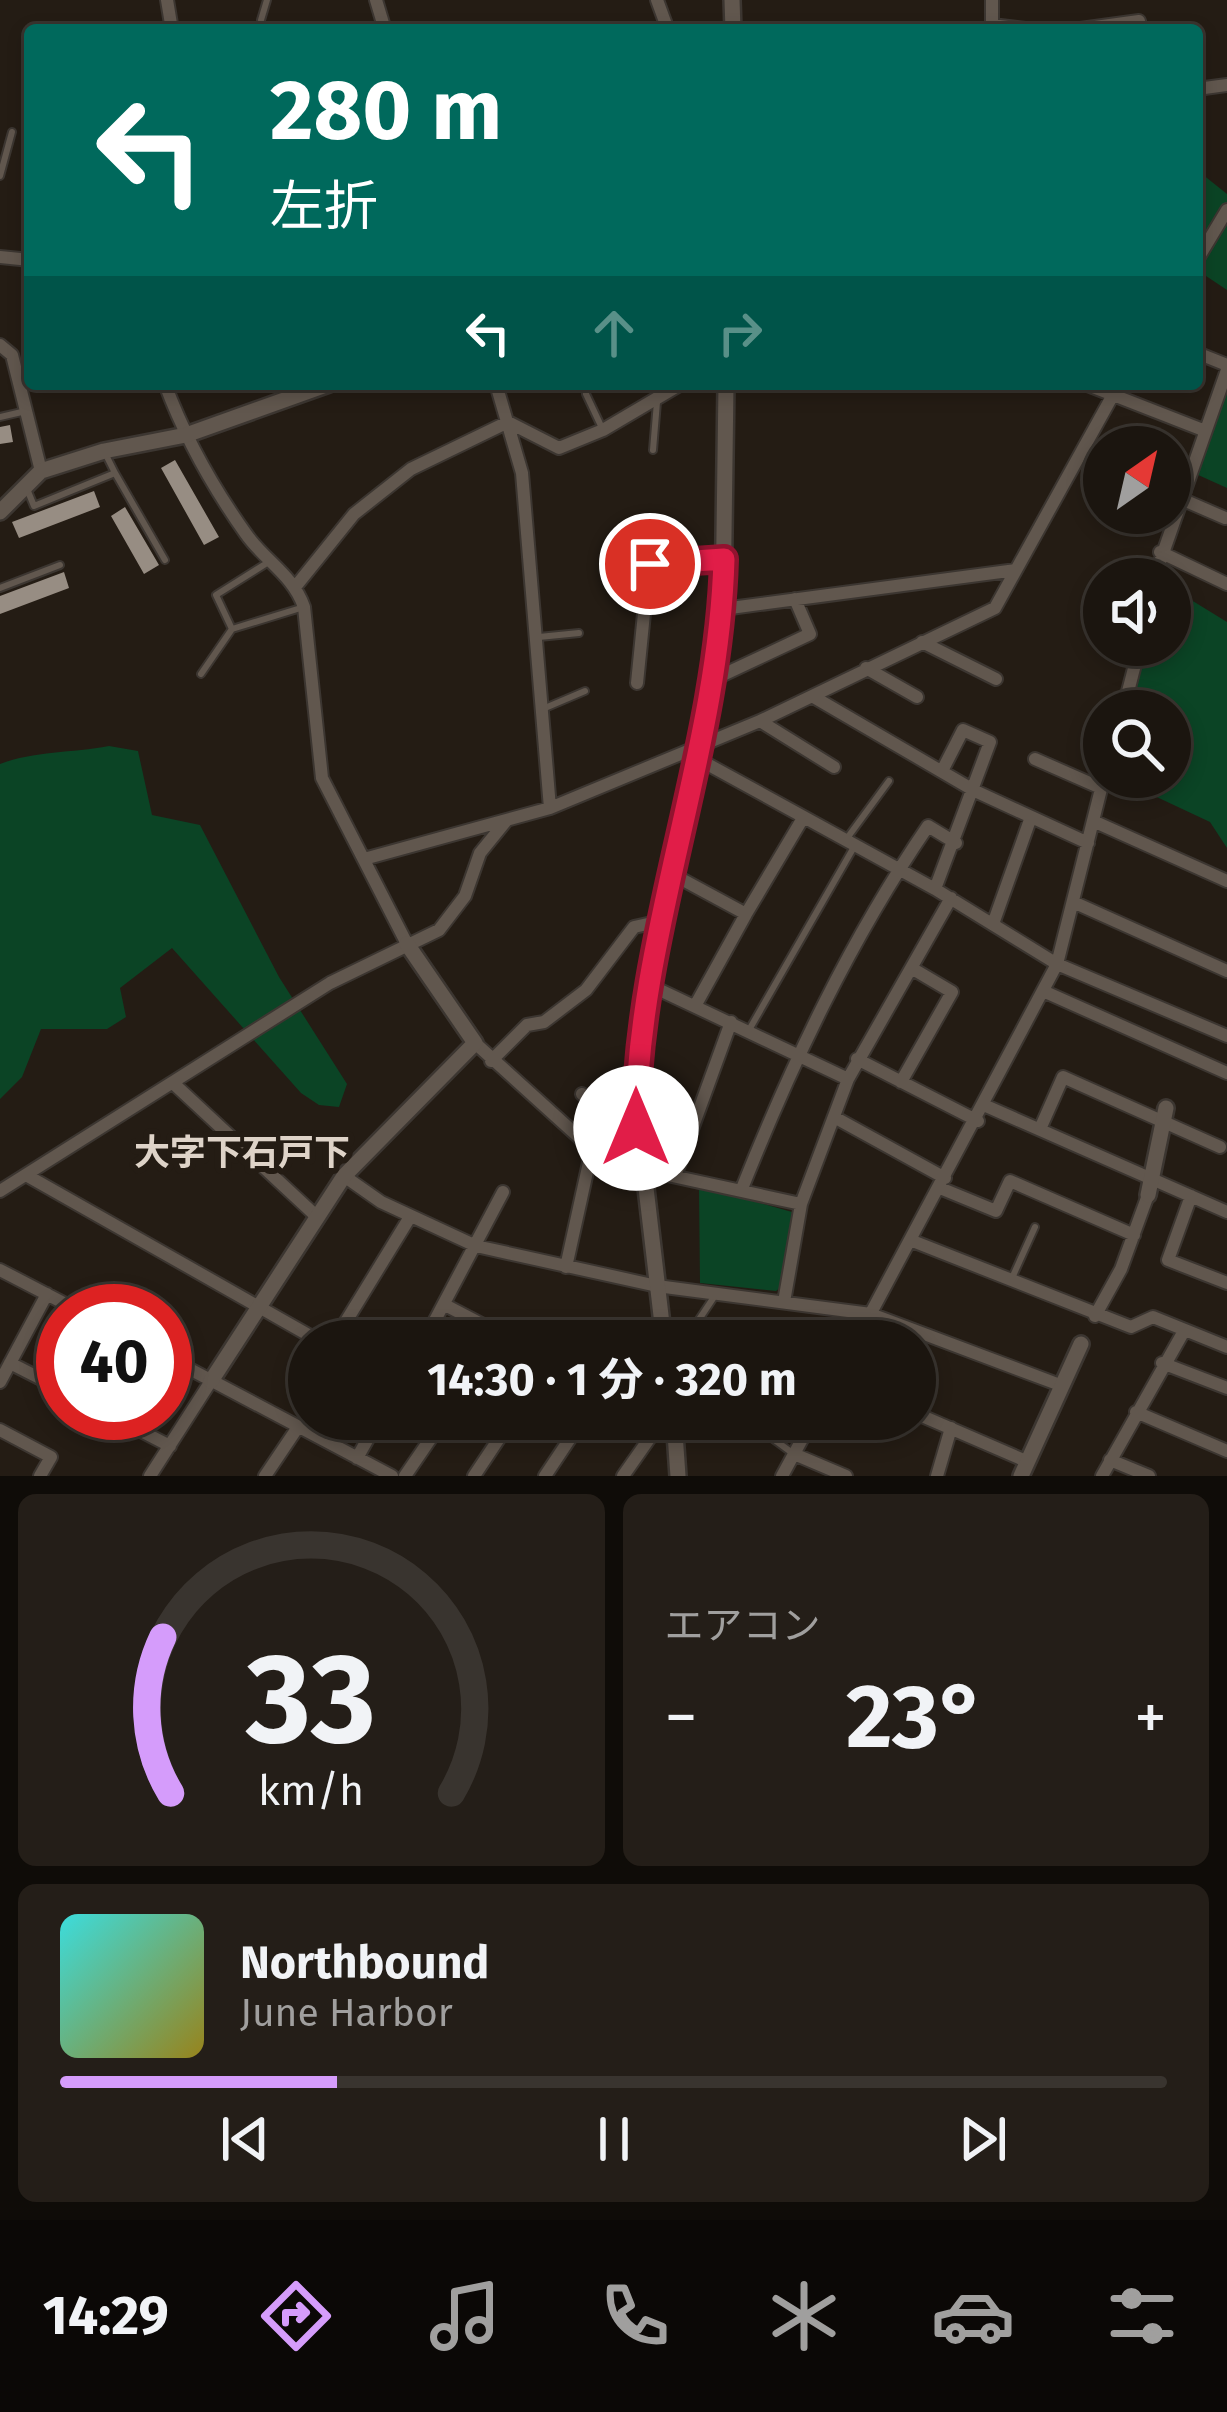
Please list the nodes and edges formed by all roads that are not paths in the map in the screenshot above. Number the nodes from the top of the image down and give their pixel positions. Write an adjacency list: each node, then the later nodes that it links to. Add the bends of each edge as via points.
1 (267, 0): 2 (lane)
2 (261, 20)
3 (1139, 21): 4 (street)
4 (1117, 24)
5 (12, 132): 6 (lane)
6 (0, 176)
7 (1227, 210): 8 (street)
8 (1203, 250)
9 (0, 345): 20 (street, via 12,355)
10 (1227, 368): 24 (street)
11 (167, 390): 25 (street)
12 (312, 390): 25 (street)
13 (498, 390): 22 (street)
14 (671, 390): 19 (street)
15 (726, 390): 38 (street)
16 (1115, 390): 44 (street)
17 (1118, 390): 24 (street)
18 (586, 394): 23 (lane)
19 (657, 399): 23 (street); 26 (lane)
20 (26, 411): 21 (lane); 29 (street)
21 (0, 417)
22 (508, 422): 23 (street, via 559,448); 46 (street, via 411,469 354,514); 53 (street, via 522,473)
23 (603, 430)
24 (1203, 430): 28 (street)
25 (186, 435): 27 (street); 40 (street)
26 (653, 450)
27 (104, 451): 29 (street); 30 (lane)
28 (1191, 464)
29 (41, 471): 31 (street)
30 (115, 473): 31 (lane, via 34,506); 39 (lane)
31 (26, 486): 33 (street)
32 (1191, 503): 34 (street)
33 (0, 512)
34 (1225, 518)
35 (1166, 534): 36 (street)
36 (1160, 552): 37 (street); 45 (street)
37 (1159, 558)
38 (724, 559): 41 (street); 50 (street)
39 (165, 560)
40 (270, 561): 46 (street); 51 (lane, via 217,595)
41 (650, 564): 42 (street); 59 (street)
42 (631, 565)
43 (60, 566): 47 (lane)
44 (1016, 570): 48 (street); 54 (street, via 995,608)
45 (1227, 584)
46 (296, 586): 49 (street)
47 (0, 588)
48 (795, 599): 50 (street); 58 (street, via 810,634)
49 (304, 607): 51 (lane); 81 (street, via 322,778)
50 (723, 609): 58 (street)
51 (232, 629): 56 (lane)
52 (579, 633): 53 (lane)
53 (536, 638): 63 (street)
54 (922, 642): 55 (street); 57 (street)
55 (866, 668): 61 (street); 62 (street)
56 (201, 674)
57 (996, 679)
58 (712, 680): 65 (street)
59 (637, 683)
60 (585, 691): 63 (lane)
61 (812, 697): 64 (street); 68 (street)
62 (917, 697)
63 (542, 709): 73 (street)
64 (760, 721): 65 (street); 67 (street)
65 (700, 752): 73 (street); 75 (street); 83 (street)
66 (1035, 759): 69 (street)
67 (834, 767)
68 (942, 771): 71 (street); 71 (street, via 963,730 990,742)
69 (1083, 775)
70 (889, 782): 80 (lane)
71 (975, 791): 74 (street); 78 (street)
72 (1099, 798): 77 (street)
73 (550, 808): 76 (street)
74 (1031, 817): 79 (street); 90 (street)
75 (803, 818): 80 (street); 88 (street)
76 (507, 820): 81 (street); 91 (street, via 480,853 453,915)
77 (1093, 821): 79 (street); 84 (street)
78 (956, 843): 82 (street, via 928,826); 85 (street)
79 (1088, 843): 87 (street)
80 (849, 844): 82 (street); 99 (lane)
81 (364, 859): 91 (street)
82 (897, 872): 85 (street); 102 (street)
83 (672, 874): 88 (street); 89 (street)
84 (1227, 881)
85 (935, 889): 86 (street)
86 (951, 898): 90 (street); 93 (street)
87 (1073, 902): 92 (street); 94 (street)
88 (746, 914): 97 (street)
89 (662, 921): 95 (street); 104 (street, via 634,927 586,990 544,1022 527,1025)
90 (993, 924): 92 (street)
91 (407, 944): 101 (street); 108 (street)
92 (1057, 964): 96 (street); 100 (street)
93 (913, 969): 103 (street); 107 (street, via 952,992)
94 (1227, 971)
95 (647, 984): 97 (street); 114 (street)
96 (1043, 991): 105 (street); 110 (street)
97 (695, 1006): 98 (street)
98 (730, 1022): 99 (street); 121 (street)
99 (749, 1030): 102 (street)
100 (1227, 1036)
101 (475, 1043): 104 (street); 120 (street)
102 (796, 1052): 106 (street); 125 (street)
103 (857, 1059): 106 (street); 107 (street)
104 (491, 1061): 117 (street)
105 (1227, 1073)
106 (848, 1078): 112 (street)
107 (901, 1082): 113 (street)
108 (173, 1083): 119 (street); 130 (street)
109 (582, 1094): 114 (street)
110 (986, 1106): 113 (street); 115 (street)
111 (1165, 1114): 115 (street, via 1063,1078); 116 (street); 123 (street)
112 (834, 1117): 122 (street); 128 (street)
113 (977, 1121): 122 (street)
114 (636, 1128): 118 (street)
115 (1040, 1130): 123 (street)
116 (1220, 1147)
117 (592, 1149): 118 (street); 136 (street)
118 (640, 1169): 121 (street); 140 (street)
119 (26, 1175): 124 (street); 145 (street)
120 (344, 1176): 130 (street); 131 (street)
121 (676, 1176): 125 (street)
122 (942, 1183): 133 (street, via 997,1211 1010,1181); 134 (street)
123 (1151, 1188): 127 (street); 133 (street)
124 (0, 1191)
125 (741, 1191): 128 (street)
126 (502, 1192): 135 (street)
127 (1191, 1196): 129 (street); 139 (street, via 1168,1260)
128 (801, 1204): 143 (street)
129 (1227, 1212)
130 (315, 1215): 145 (street)
131 (410, 1217): 135 (street); 149 (street)
132 (1035, 1226): 138 (lane)
133 (1134, 1235): 148 (street)
134 (910, 1240): 138 (street); 147 (street)
135 (476, 1246): 136 (street); 144 (street)
136 (566, 1267): 140 (street)
137 (0, 1270): 141 (street)
138 (1011, 1281): 148 (street)
139 (1227, 1283)
140 (657, 1286): 142 (street); 152 (street)
141 (36, 1289)
142 (716, 1294): 143 (street); 153 (lane)
143 (784, 1303): 147 (street)
144 (445, 1305): 150 (street); 151 (street)
145 (255, 1308): 155 (street); 163 (street)
146 (36, 1313): 159 (street)
147 (871, 1314): 154 (street); 165 (street)
148 (1096, 1316): 156 (street, via 1131,1327 1153,1318)
149 (347, 1320)
150 (436, 1320)
151 (468, 1320)
152 (661, 1320)
153 (699, 1320)
154 (868, 1320)
155 (288, 1325)
156 (1184, 1331): 158 (street); 160 (street)
157 (1081, 1344): 165 (street)
158 (1227, 1348)
159 (10, 1363): 162 (street); 164 (street)
160 (1162, 1363): 166 (street); 167 (street)
161 (192, 1371): 163 (street)
162 (36, 1376)
163 (211, 1381): 168 (street); 183 (street)
164 (0, 1382)
165 (1060, 1385): 188 (street)
166 (1227, 1388)
167 (1136, 1412): 184 (street); 187 (street)
168 (288, 1422)
169 (936, 1422): 170 (street)
170 (951, 1428): 188 (street); 200 (street)
171 (0, 1430): 190 (street, via 51,1457)
172 (158, 1440): 183 (street)
173 (290, 1440): 192 (street)
174 (323, 1440): 186 (street)
175 (368, 1440): 186 (street)
176 (430, 1440): 193 (street)
177 (498, 1440): 194 (street)
178 (569, 1440): 195 (street)
179 (648, 1440): 196 (street)
180 (675, 1440): 197 (street)
181 (775, 1440): 185 (lane)
182 (802, 1440): 185 (street)
183 (170, 1446): 191 (street)
184 (1227, 1450)
185 (794, 1454): 198 (street); 199 (street)
186 (358, 1458): 189 (street)
187 (1110, 1460): 201 (street); 202 (street)
188 (1023, 1469)
189 (382, 1474)
190 (40, 1476)
191 (150, 1476)
192 (266, 1476)
193 (405, 1476)
194 (474, 1476)
195 (545, 1476)
196 (623, 1476)
197 (678, 1476)
198 (782, 1476)
199 (847, 1476)
200 (937, 1476)
201 (1102, 1476)
202 (1149, 1476)

